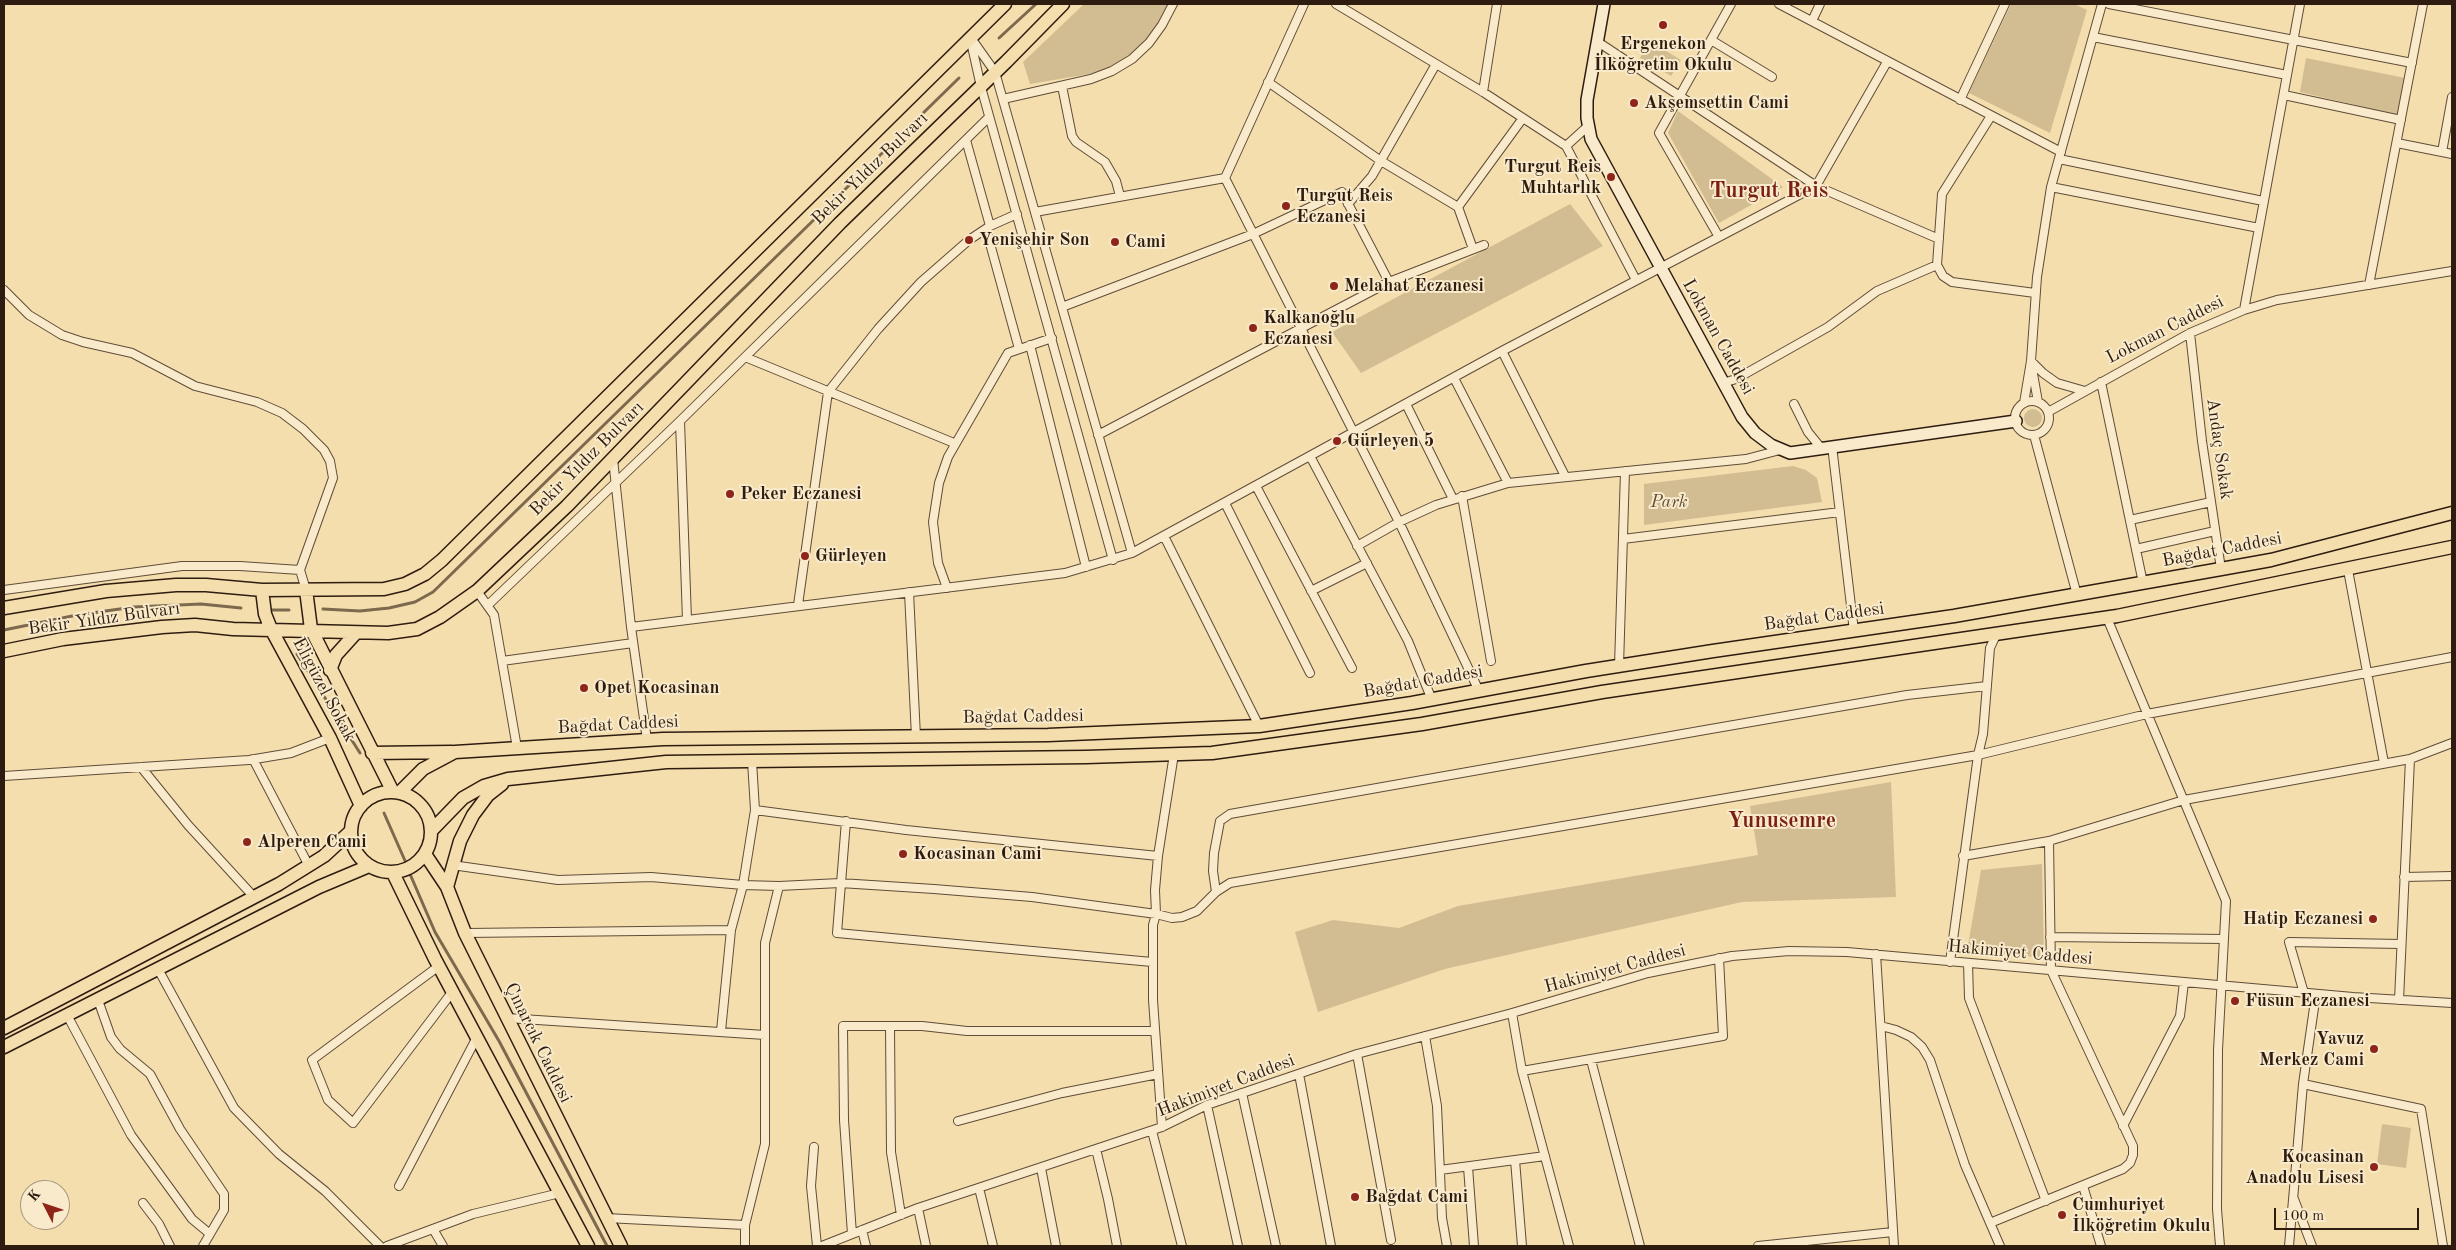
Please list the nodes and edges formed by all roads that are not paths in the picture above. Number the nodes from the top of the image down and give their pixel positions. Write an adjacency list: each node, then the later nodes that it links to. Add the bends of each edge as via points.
1 (1005, 4): 19 (main road, Bekir Yıldız Bulvarı)
2 (1063, 4): 26 (main road, Bekir Yıldız Bulvarı)
3 (1173, 4): 30 (street, via 1156,35 1132,59 1102,76)
4 (1304, 4): 29 (street)
5 (1336, 4): 25 (street)
6 (1497, 4): 32 (street)
7 (1604, 4): 22 (street, Lokman Caddesi)
8 (1732, 4): 20 (street)
9 (1779, 4): 17 (street)
10 (1820, 4): 17 (street)
11 (2005, 4): 37 (street)
12 (2102, 4): 18 (street)
13 (2109, 4): 16 (street)
14 (2300, 4): 21 (street)
15 (2423, 4): 24 (street)
16 (2131, 6): 21 (street)
17 (1812, 21): 23 (street)
18 (2093, 37): 27 (street); 48 (street)
19 (970, 38): 26 (street); 31 (street); 134 (main road, Bekir Yıldız Bulvarı, via 434,567 410,582 384,589)
20 (1711, 40): 28 (street); 33 (street)
21 (2293, 41): 24 (street); 27 (street)
22 (1598, 42): 33 (street); 42 (street, Lokman Caddesi, via 1588,100)
23 (1887, 62): 37 (street); 51 (street)
24 (2412, 63): 41 (street)
25 (1436, 64): 32 (street); 49 (street)
26 (996, 72): 31 (main road, Bekir Yıldız Bulvarı); 36 (street)
27 (2287, 75): 34 (street)
28 (1772, 77)
29 (1268, 82): 49 (street); 50 (street)
30 (1062, 86): 36 (street); 53 (street, via 1074,139 1095,153 1109,168)
31 (980, 87): 39 (street); 103 (main road, Bekir Yıldız Bulvarı, via 840,222)
32 (1483, 92): 40 (street)
33 (1681, 94): 51 (street); 62 (street, via 1659,133)
34 (2284, 95): 41 (street); 54 (street)
35 (2452, 97): 46 (street)
36 (1003, 99): 57 (street)
37 (1960, 100): 38 (street)
38 (1991, 116): 48 (street); 63 (street, via 1942,194)
39 (989, 117): 43 (street); 58 (street)
40 (1523, 118): 45 (street); 56 (street)
41 (2401, 120): 44 (street)
42 (1588, 126): 45 (street); 67 (street, Lokman Caddesi, via 1591,140)
43 (966, 140): 59 (street); 82 (street)
44 (2397, 143): 46 (street); 71 (street)
45 (1566, 146): 69 (street)
46 (2442, 152): 47 (street)
47 (2452, 154)
48 (2060, 156): 52 (street); 54 (street)
49 (1381, 160): 55 (street); 56 (street)
50 (1225, 178): 53 (street); 61 (street)
51 (1816, 186): 62 (street); 63 (street)
52 (2051, 187): 60 (street); 73 (street)
53 (1120, 196): 57 (street)
54 (2264, 202): 60 (street)
55 (1348, 204): 61 (street, via 1342,192); 70 (street)
56 (1458, 207): 65 (street)
57 (1035, 212): 74 (street)
58 (1017, 214): 59 (street); 78 (street)
59 (988, 227): 80 (street); 88 (street, via 956,250 899,305)
60 (2259, 228): 75 (street)
61 (1253, 234): 74 (street); 76 (street)
62 (1720, 237): 67 (street)
63 (1939, 239): 66 (street)
64 (1484, 244): 65 (street)
65 (1473, 249): 70 (street)
66 (1938, 265): 73 (street, via 1943,276 1952,282); 86 (street, via 1877,291 1828,327 1736,379)
67 (1660, 268): 69 (street); 86 (street, Lokman Caddesi)
68 (2452, 271): 71 (street, Lokman Caddesi)
69 (1636, 280): 81 (street)
70 (1389, 282): 76 (street)
71 (2369, 285): 75 (street, Lokman Caddesi, via 2276,300)
72 (4, 290): 128 (street, via 29,314 62,335 132,353 195,386 269,407 303,429 327,455 333,478)
73 (2036, 293): 83 (street)
74 (1062, 307): 97 (street)
75 (2244, 310): 77 (street, Lokman Caddesi)
76 (1300, 328): 96 (street); 97 (street)
77 (2190, 333): 85 (street, Lokman Caddesi); 111 (street, Andaç Sokak)
78 (1052, 338): 79 (street); 124 (street)
79 (1030, 345): 80 (street); 126 (street)
80 (1019, 349): 99 (street, via 1008,353)
81 (1502, 351): 84 (street); 105 (street)
82 (746, 357): 88 (street); 94 (street)
83 (2031, 361): 87 (street, via 2057,383); 89 (street); 90 (street)
84 (1454, 378): 91 (street); 106 (street)
85 (2101, 382): 87 (street, Lokman Caddesi); 115 (street)
86 (1723, 383): 101 (street, Lokman Caddesi, via 1748,426)
87 (2085, 391): 93 (street, Lokman Caddesi)
88 (828, 392): 99 (street); 140 (street)
89 (2038, 402): 90 (street); 93 (street)
90 (2024, 403): 95 (street, via 2018,410)
91 (1406, 404): 96 (street); 110 (street)
92 (1794, 404): 100 (street, via 1808,432)
93 (2048, 412): 98 (street, via 2047,426)
94 (680, 421): 107 (street); 143 (street)
95 (2016, 421): 98 (street, via 2022,432); 100 (street)
96 (1352, 433): 102 (street); 116 (street)
97 (1098, 435): 123 (street)
98 (2034, 435): 138 (street)
99 (954, 443): 131 (street, via 938,483 933,522 938,563)
100 (1827, 447): 101 (street, via 1790,453); 113 (street)
101 (1780, 450): 104 (street, via 1746,459)
102 (1310, 456): 108 (street); 120 (street)
103 (613, 460): 107 (street); 135 (main road, Bekir Yıldız Bulvarı)
104 (1625, 471): 105 (street); 119 (street)
105 (1565, 476): 106 (street)
106 (1508, 483): 109 (street)
107 (614, 484): 139 (street); 144 (street)
108 (1256, 486): 112 (street); 136 (street)
109 (1462, 496): 110 (street); 154 (street)
110 (1453, 499): 116 (street)
111 (2211, 502): 115 (street); 117 (street, Andaç Sokak)
112 (1225, 503): 118 (street); 159 (street)
113 (1840, 512): 119 (street); 147 (street)
114 (2452, 513): 127 (main road, Bağdat Caddesi, via 2290,556)
115 (2130, 520): 122 (street)
116 (1399, 522): 120 (street); 161 (street)
117 (2216, 531): 122 (street); 127 (street, Andaç Sokak)
118 (1164, 536): 123 (street); 164 (street)
119 (1623, 539): 155 (street)
120 (1358, 546): 125 (street)
121 (2452, 547): 129 (main road)
122 (2136, 549): 130 (street)
123 (1132, 553): 124 (street)
124 (1113, 560): 126 (street)
125 (1367, 563): 136 (street); 162 (street, via 1408,640)
126 (1086, 567): 131 (street, via 1065,573)
127 (2222, 569): 130 (main road, Bağdat Caddesi)
128 (300, 570): 132 (street, via 182,566); 134 (street)
129 (2348, 570): 142 (main road); 158 (street)
130 (2143, 583): 138 (main road, Bağdat Caddesi)
131 (947, 588): 137 (street)
132 (4, 590)
133 (262, 590): 134 (main road, Bekir Yıldız Bulvarı); 141 (main road, Bekir Yıldız Bulvarı, via 206,585 152,586); 145 (main road, Eligüzel Sokak)
134 (306, 590): 146 (main road, Eligüzel Sokak)
135 (477, 591): 139 (street); 148 (main road, Bekir Yıldız Bulvarı, via 440,617 416,629)
136 (1311, 591): 156 (street)
137 (909, 592): 140 (street); 165 (street)
138 (2077, 595): 147 (main road, Bağdat Caddesi)
139 (488, 605): 153 (street, via 494,615)
140 (798, 605): 143 (street)
141 (4, 608)
142 (2107, 618): 149 (main road); 163 (street)
143 (687, 620): 144 (street)
144 (631, 627): 150 (street)
145 (271, 629): 146 (main road, Bekir Yıldız Bulvarı); 151 (main road, Bekir Yıldız Bulvarı, via 195,625 162,627 63,639); 166 (main road, Eligüzel Sokak)
146 (311, 630): 148 (main road, Bekir Yıldız Bulvarı); 157 (main road, Eligüzel Sokak)
147 (1854, 631): 155 (main road, Bağdat Caddesi)
148 (355, 634): 157 (main road, via 336,655)
149 (1996, 635): 160 (street, via 1990,648); 172 (main road, via 1611,690 1422,724 1212,753)
150 (633, 643): 153 (street); 167 (street)
151 (4, 651)
152 (2452, 657): 158 (street)
153 (502, 661): 169 (street)
154 (1491, 661)
155 (1619, 666): 161 (main road, Bağdat Caddesi)
156 (1352, 668)
157 (330, 670): 170 (main road, Eligüzel Sokak)
158 (2367, 672): 163 (street); 177 (street)
159 (1310, 673)
160 (1986, 686): 173 (street, via 1983,734); 202 (street, via 1802,713 1230,814 1220,821 1214,854)
161 (1479, 691): 162 (main road, Bağdat Caddesi)
162 (1432, 700): 164 (main road, Bağdat Caddesi)
163 (2147, 714): 173 (street); 182 (street)
164 (1259, 726): 165 (main road, Bağdat Caddesi)
165 (916, 737): 167 (main road, Bağdat Caddesi)
166 (330, 738): 175 (street, via 290,753); 183 (main road, Eligüzel Sokak)
167 (647, 740): 169 (main road, Bağdat Caddesi)
168 (2452, 743): 174 (street)
169 (517, 748): 171 (main road, Bağdat Caddesi)
170 (372, 752): 171 (main road); 181 (main road, Eligüzel Sokak)
171 (455, 752): 181 (main road, Bağdat Caddesi, via 424,769)
172 (1174, 754): 176 (main road); 190 (street)
173 (1978, 755): 191 (street); 202 (street, via 1230,883)
174 (2410, 758): 177 (street); 197 (street)
175 (253, 759): 178 (street); 193 (street)
176 (752, 761): 180 (main road, via 666,762); 184 (street)
177 (2384, 763): 182 (street)
178 (141, 767): 179 (street); 203 (street)
179 (4, 776)
180 (508, 779): 186 (main road, via 484,786 463,798); 192 (main road, via 488,795 473,815)
181 (396, 793): 183 (main road, via 385,792); 186 (main road, via 412,797 423,806)
182 (2184, 800): 188 (street); 208 (street, via 2226,901)
183 (361, 806): 187 (main road)
184 (754, 810): 185 (street); 199 (street)
185 (846, 821): 190 (street); 198 (street)
186 (432, 830): 189 (main road)
187 (351, 831): 193 (main road); 194 (main road, via 359,857)
188 (2048, 841): 191 (street); 207 (street)
189 (425, 854): 195 (main road, via 417,864); 201 (main road, Çınarcık Caddesi)
190 (1158, 856): 204 (street)
191 (1963, 856): 213 (street)
192 (452, 864): 199 (street, via 558,880 651,876); 201 (main road)
193 (309, 866): 203 (main road)
194 (369, 866): 195 (main road); 216 (main road, via 318,887)
195 (393, 873): 215 (main road)
196 (2452, 876): 197 (street)
197 (2404, 877): 209 (street)
198 (840, 883): 200 (street); 204 (street, via 1032,897); 212 (street, via 837,933)
199 (742, 885): 200 (street); 205 (street)
200 (779, 886): 234 (street, via 765,943)
201 (447, 887): 206 (main road, Çınarcık Caddesi)
202 (1216, 892): 204 (street, via 1197,912 1172,918)
203 (254, 897): 231 (main road)
204 (1156, 914): 212 (street)
205 (732, 930): 206 (street); 232 (street)
206 (465, 933): 228 (main road, Çınarcık Caddesi)
207 (2050, 937): 208 (street); 217 (street)
208 (2224, 939): 219 (street)
209 (2401, 944): 221 (street, via 2289,942); 224 (street)
210 (1876, 954): 211 (street, Hakimiyet Caddesi, via 1789,951); 213 (street, Hakimiyet Caddesi); 230 (street)
211 (1719, 958): 226 (street, Hakimiyet Caddesi, via 1648,973); 239 (street, via 1723,1036)
212 (1152, 962): 233 (street)
213 (1950, 962): 214 (street, Hakimiyet Caddesi)
214 (1968, 963): 217 (street, Hakimiyet Caddesi); 262 (street, via 1969,998)
215 (439, 966): 220 (main road); 220 (street, via 312,1060 328,1100 353,1123)
216 (158, 969): 223 (main road); 277 (street, via 234,1108)
217 (2051, 970): 218 (street, Hakimiyet Caddesi); 247 (street)
218 (2184, 982): 219 (street, Hakimiyet Caddesi); 247 (street, via 2180,1016)
219 (2222, 986): 221 (street, Hakimiyet Caddesi); 303 (street, via 2217,1114)
220 (453, 991): 236 (main road)
221 (2304, 993): 222 (street, Hakimiyet Caddesi)
222 (2316, 994): 224 (street, Hakimiyet Caddesi); 243 (street)
223 (98, 1000): 227 (main road); 272 (street, via 111,1037 120,1049 150,1074 180,1129 224,1194 224,1210)
224 (2399, 1000): 225 (street, Hakimiyet Caddesi)
225 (2452, 1003)
226 (1512, 1013): 235 (street, Hakimiyet Caddesi); 240 (street)
227 (67, 1015): 237 (main road); 272 (street, via 130,1135 192,1218)
228 (507, 1018): 232 (street); 266 (main road, Çınarcık Caddesi)
229 (890, 1026): 233 (street, via 967,1031); 265 (street, via 891,1152); 273 (street, via 843,1026 844,1120)
230 (1881, 1026): 267 (street, via 1904,1033 1926,1054); 271 (street)
231 (4, 1028)
232 (721, 1031): 234 (street)
233 (1155, 1031): 241 (street)
234 (766, 1035): 268 (street, via 765,1144)
235 (1425, 1036): 238 (street, Hakimiyet Caddesi); 256 (street, via 1437,1106)
236 (478, 1037): 257 (street); 260 (main road)
237 (4, 1047)
238 (1357, 1054): 242 (street, Hakimiyet Caddesi); 274 (street)
239 (1591, 1060): 240 (street); 298 (street)
240 (1522, 1070): 252 (street)
241 (1158, 1074): 246 (street, via 1062,1093); 248 (street)
242 (1299, 1074): 244 (street, Hakimiyet Caddesi); 293 (street)
243 (2304, 1084): 261 (street); 306 (street, via 2421,1108)
244 (1242, 1093): 245 (street, Hakimiyet Caddesi); 292 (street)
245 (1207, 1105): 248 (street, Hakimiyet Caddesi); 291 (street)
246 (958, 1121)
247 (2123, 1126): 258 (street, via 2133,1146 2130,1163 2123,1170)
248 (1162, 1127): 249 (street, Hakimiyet Caddesi)
249 (1152, 1131): 251 (street, Hakimiyet Caddesi); 290 (street)
250 (814, 1147): 283 (street, via 811,1193)
251 (1096, 1149): 255 (street, Hakimiyet Caddesi); 289 (street)
252 (1545, 1156): 253 (street); 297 (street)
253 (1515, 1160): 254 (street); 296 (street)
254 (1468, 1167): 256 (street); 295 (street)
255 (1041, 1168): 259 (street, Hakimiyet Caddesi); 288 (street)
256 (1440, 1170): 294 (street)
257 (400, 1186)
258 (2083, 1186): 262 (street); 302 (street)
259 (980, 1188): 264 (street, Hakimiyet Caddesi); 287 (street)
260 (560, 1193): 269 (street, via 473,1214); 280 (main road)
261 (2294, 1197): 304 (street); 305 (street)
262 (2046, 1201): 267 (street)
263 (143, 1203): 275 (street)
264 (918, 1208): 265 (street, Hakimiyet Caddesi); 286 (street)
265 (901, 1215): 270 (street, Hakimiyet Caddesi)
266 (606, 1218): 268 (street); 281 (main road, Çınarcık Caddesi)
267 (1990, 1223): 301 (street)
268 (745, 1225): 282 (street)
269 (434, 1229): 278 (street); 279 (street)
270 (862, 1230): 273 (street, Hakimiyet Caddesi); 285 (street)
271 (1893, 1232): 299 (street); 300 (street)
272 (210, 1234): 276 (street)
273 (852, 1234): 284 (street, Hakimiyet Caddesi)
274 (1391, 1240)
275 (170, 1246)
276 (203, 1246)
277 (380, 1246)
278 (387, 1246)
279 (443, 1246)
280 (588, 1246)
281 (621, 1246)
282 (745, 1246)
283 (817, 1246)
284 (822, 1246)
285 (866, 1246)
286 (926, 1246)
287 (993, 1246)
288 (1056, 1246)
289 (1117, 1246)
290 (1182, 1246)
291 (1238, 1246)
292 (1276, 1246)
293 (1331, 1246)
294 (1447, 1246)
295 (1474, 1246)
296 (1522, 1246)
297 (1569, 1246)
298 (1640, 1246)
299 (1758, 1246)
300 (1894, 1246)
301 (2000, 1246)
302 (2101, 1246)
303 (2220, 1246)
304 (2289, 1246)
305 (2312, 1246)
306 (2443, 1246)

